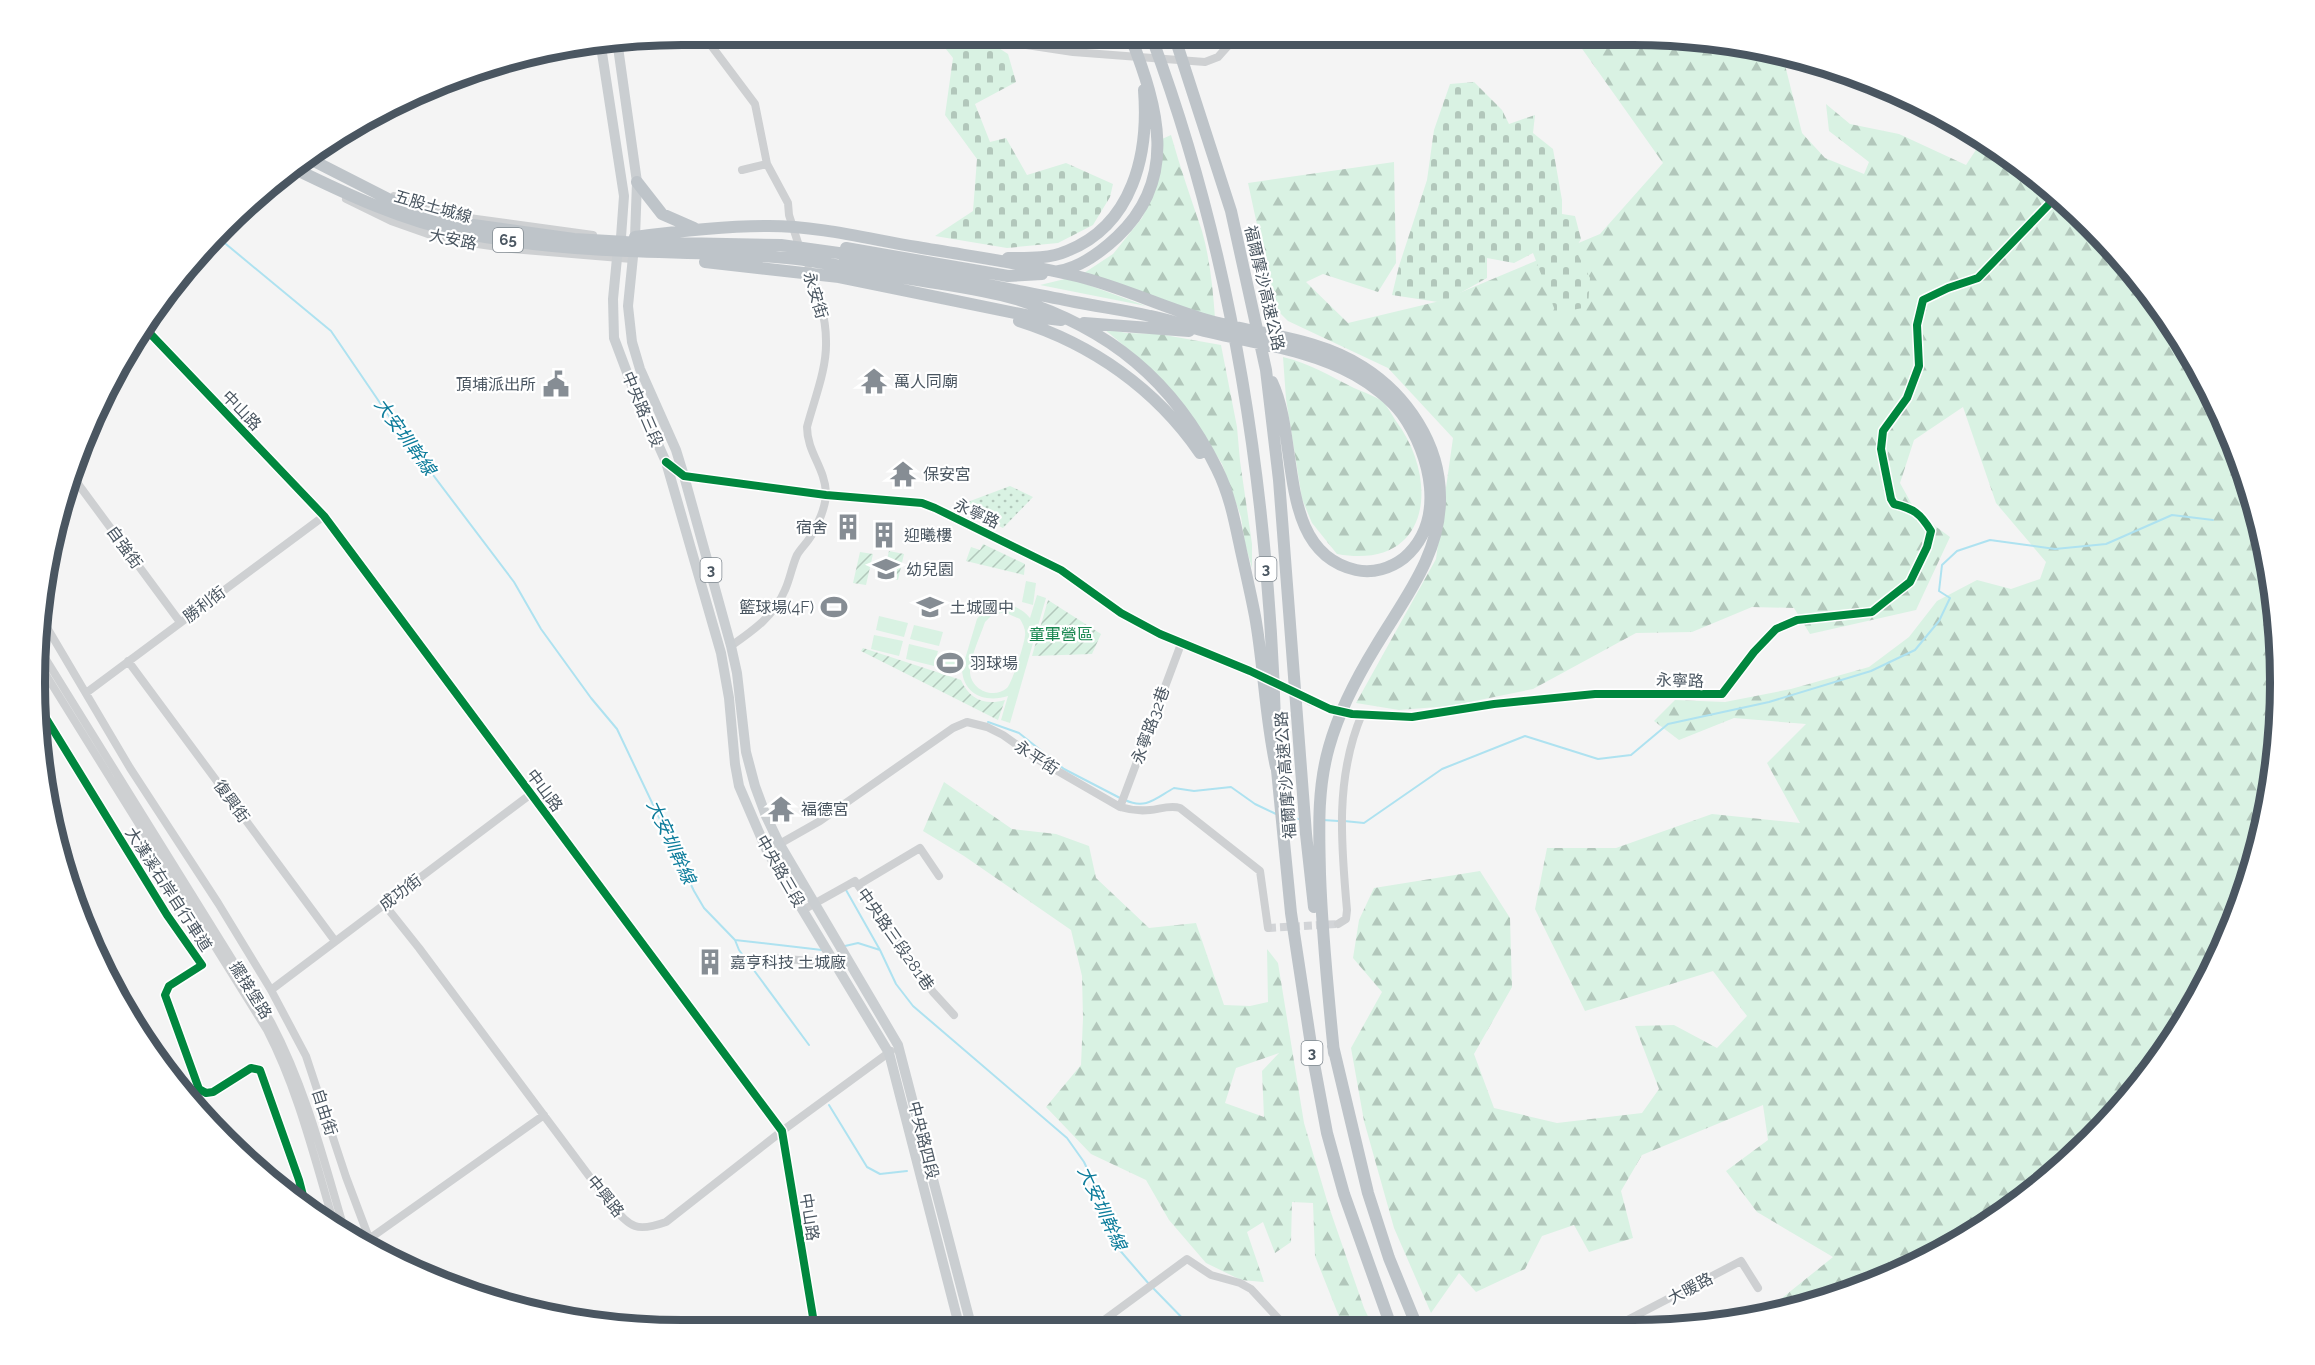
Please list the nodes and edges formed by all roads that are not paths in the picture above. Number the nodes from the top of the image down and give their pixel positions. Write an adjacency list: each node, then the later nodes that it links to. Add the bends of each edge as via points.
1 (711, 45): 12 (street, 永安街, via 755,104)
2 (1027, 45): 6 (street, via 1205,62 1218,57)
3 (1134, 45): 9 (highway)
4 (1155, 45): 50 (highway, 福爾摩沙高速公路 / 3, via 1188,143 1226,294 1241,373 1267,579)
5 (1177, 45): 32 (highway, 福爾摩沙高速公路 / 3, via 1231,211)
6 (1229, 45)
7 (618, 48): 17 (main road, 中央路三段 / 3)
8 (602, 50): 21 (main road, 中央路三段 / 3, via 624,196)
9 (1142, 68): 23 (highway, via 1155,108 1158,134 1158,162 1151,188 1139,213 1107,247 1066,270 1008,276 789,239 739,238); 25 (highway, via 1145,103 1141,159 1121,209 1085,243 1065,252 1034,258)
10 (320, 158): 21 (street, 大安路, via 401,199 469,218)
11 (314, 162): 19 (highway, 五股土城線 / 65)
12 (767, 164): 14 (street); 36 (street, 永安街, via 788,203 796,241 824,312 827,343 807,436 823,473)
13 (308, 167): 19 (highway)
14 (742, 170)
15 (303, 171): 19 (highway, 五股土城線 / 65)
16 (298, 174): 24 (street, 大安路, via 391,221 442,239)
17 (637, 182): 20 (highway, via 662,214); 22 (main road, 中央路三段 / 3)
18 (2051, 202): 49 (street, 永寧路, via 1978,278 1923,300 1917,325 1919,366 1907,398 1882,431 1881,449 1894,504 1909,507 1923,517 1931,531 1910,582 1872,612 1797,620 1776,629 1722,694 1595,694 1412,717)
19 (389, 206): 23 (highway, 五股土城線 / 65, via 421,223 484,236 574,248)
20 (698, 229): 22 (highway); 25 (highway, via 766,226 810,230)
21 (621, 237): 22 (street, 大安路); 24 (main road, 中央路三段 / 3)
22 (635, 237): 26 (main road, 中央路三段 / 3)
23 (682, 248): 27 (highway, via 781,245); 38 (highway, via 788,258 983,291 1070,319 1133,359 1173,399 1217,470)
24 (616, 258): 26 (street, 大安路); 33 (main road, 中央路三段 / 3, via 614,338)
25 (976, 258): 29 (highway, via 1072,275)
26 (632, 259): 28 (highway, via 778,269); 34 (main road, 中央路三段 / 3, via 628,306 632,342 639,369)
27 (903, 266): 29 (highway); 30 (highway, via 1151,316)
28 (963, 302): 30 (highway, via 1035,317); 38 (highway, via 1033,325 1080,347 1133,380 1175,419 1199,451)
29 (1202, 319): 70 (highway, via 1277,334 1364,367 1400,398 1419,423 1438,470 1440,502 1435,537 1418,580 1348,697 1322,778 1321,912)
30 (1208, 332): 32 (highway, via 1319,358 1357,376 1400,412 1424,455 1431,498 1422,536 1397,563 1363,572 1330,560 1317,548 1305,528 1296,498 1285,425 1277,392)
31 (149, 333): 37 (street, 中山路)
32 (1266, 370): 70 (highway, 福爾摩沙高速公路 / 3, via 1280,480 1314,912)
33 (666, 462): 34 (street); 54 (main road, 中央路三段 / 3, via 721,653 739,786)
34 (684, 476): 36 (street, 永寧路); 42 (main road, 中央路三段 / 3)
35 (78, 482): 39 (street, 自強街)
36 (826, 495): 41 (street, 永寧路, via 922,503 935,508 1058,568 1121,613); 42 (street, via 785,591 760,626)
37 (324, 516): 39 (street, 勝利街); 51 (street, 中山路)
38 (1238, 536): 50 (highway, via 1255,618)
39 (180, 622): 44 (street, 勝利街)
40 (47, 628): 47 (street, 自由街)
41 (1181, 644): 45 (street, 永寧路); 52 (street, 永寧路32巷)
42 (731, 646): 53 (main road, 中央路三段 / 3, via 750,768)
43 (46, 659): 74 (street, 擺接堡路, via 271,1022 297,1077)
44 (128, 661): 47 (street, 勝利街); 62 (street, 復興街)
45 (1250, 672)
46 (45, 674): 73 (street, 擺接堡路, via 267,1030 293,1090)
47 (86, 693): 66 (street, 自由街)
48 (1311, 702): 49 (street, 永寧路)
49 (1362, 714): 60 (street, via 1353,734 1342,787 1340,817 1347,910 1346,919)
50 (1276, 767): 83 (highway, 福爾摩沙高速公路 / 3, via 1292,913 1328,1133 1344,1194)
51 (531, 794): 58 (street, 成功街); 72 (street, 中山路)
52 (1120, 807): 53 (street, 永平街, via 1003,735 967,722 820,821); 61 (street, 永平街, via 1180,808 1260,871)
53 (779, 843): 54 (street, 永平街); 57 (main road, 中央路三段 / 3)
54 (767, 851): 59 (main road, 中央路三段 / 3)
55 (939, 876): 56 (street, via 920,848)
56 (858, 885): 57 (street, 中央路三段281巷, via 855,881); 67 (street, 中央路三段281巷, via 933,992)
57 (814, 902): 59 (street, 中央路三段281巷); 63 (main road, 中央路三段 / 3)
58 (384, 904): 62 (street, 成功街); 71 (street, 中興路)
59 (803, 910): 65 (main road, 中央路三段 / 3)
60 (1338, 924)
61 (1268, 928)
62 (335, 941): 66 (street, 成功街)
63 (844, 953): 68 (main road, 中央路四段 / 3)
64 (774, 958): 65 (street)
65 (836, 963): 69 (main road, 中央路四段 / 3)
66 (271, 990): 75 (street, 自由街, via 306,1056)
67 (954, 1015)
68 (898, 1045): 69 (street, 中興路); 80 (main road, 中央路四段 / 3)
69 (889, 1053): 72 (street, 中興路); 79 (main road, 中央路四段 / 3)
70 (1334, 1053): 84 (highway, 福爾摩沙高速公路 / 3, via 1368,1193)
71 (544, 1115): 72 (street, 中興路, via 628,1224 647,1229 666,1222); 76 (street, 自由街)
72 (782, 1131): 78 (street, 中山路)
73 (331, 1215)
74 (341, 1221)
75 (369, 1238)
76 (374, 1240)
77 (1758, 1288): 85 (street, 大暖路, via 1741,1262)
78 (814, 1320)
79 (958, 1320)
80 (970, 1320)
81 (1105, 1320): 82 (street, via 1187,1259 1211,1275 1251,1290)
82 (1279, 1320)
83 (1389, 1320)
84 (1414, 1320)
85 (1628, 1320)

